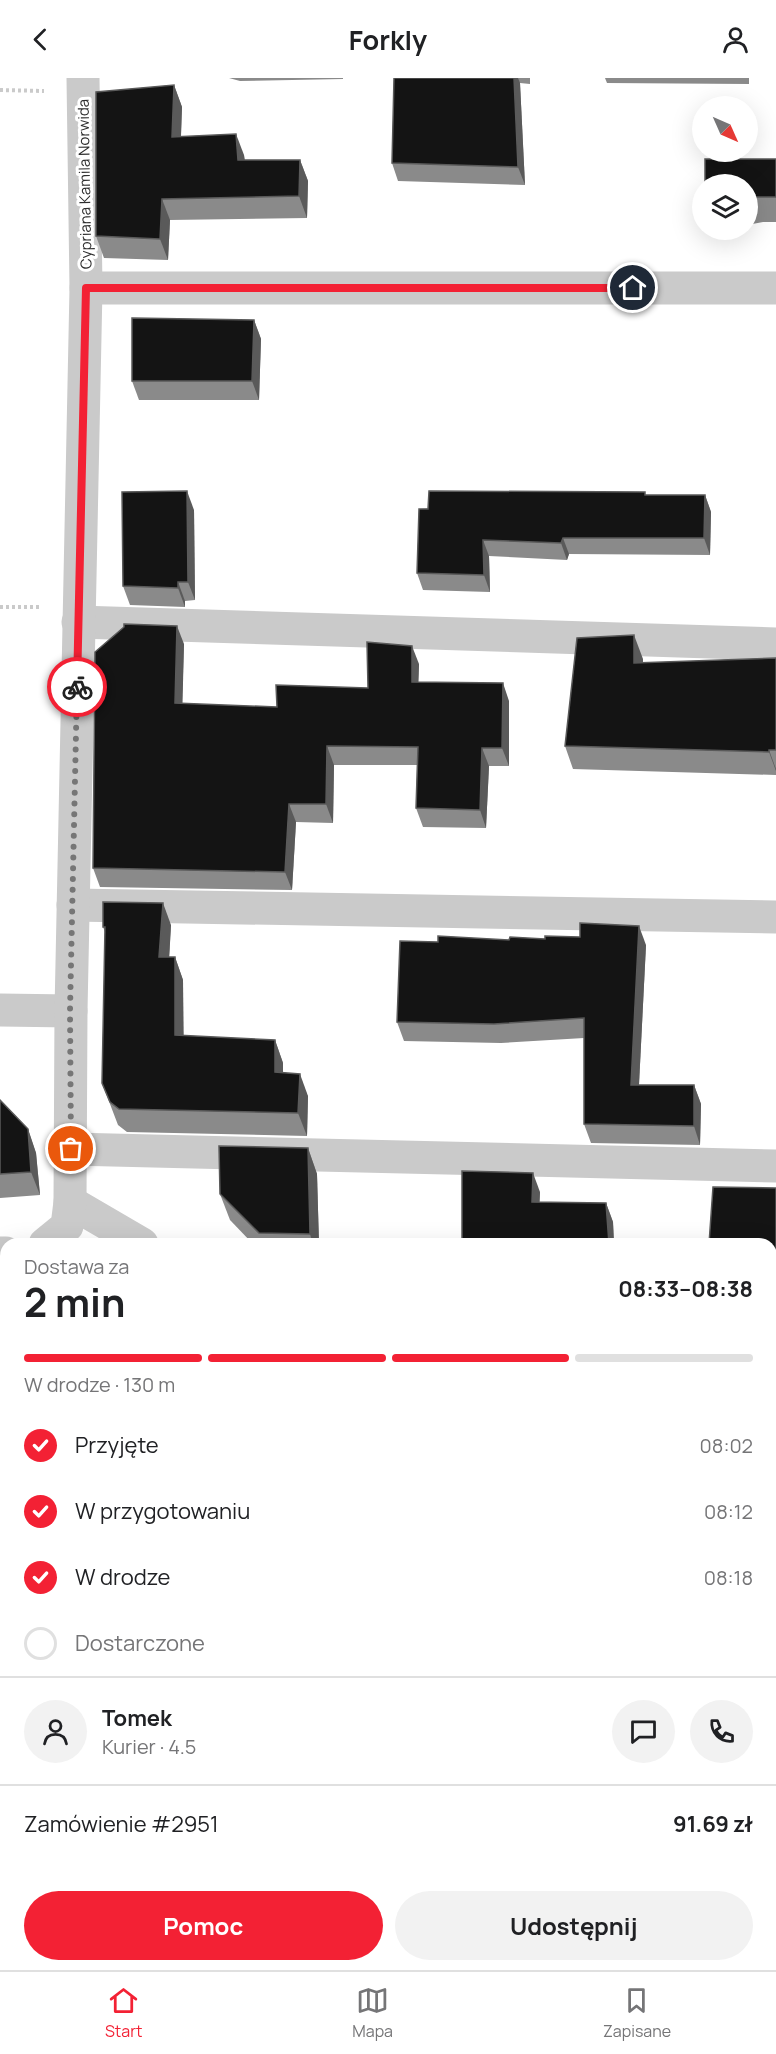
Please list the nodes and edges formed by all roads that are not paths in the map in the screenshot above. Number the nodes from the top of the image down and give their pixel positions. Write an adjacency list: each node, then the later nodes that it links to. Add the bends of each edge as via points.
1 (83, 78): 2 (street, Cypriana Kamila Norwida)
2 (86, 288): 3 (street); 4 (street, Cypriana Kamila Norwida)
3 (776, 288)
4 (78, 622): 5 (street); 6 (street, Cypriana Kamila Norwida)
5 (776, 644)
6 (73, 904): 7 (street); 9 (street, Cypriana Kamila Norwida)
7 (776, 917)
8 (0, 1010): 9 (street)
9 (70, 1011): 10 (street, Cypriana Kamila Norwida)
10 (71, 1149): 11 (street); 12 (street, Cypriana Kamila Norwida)
11 (776, 1166)
12 (61, 1224): 13 (street)
13 (118, 1238)

